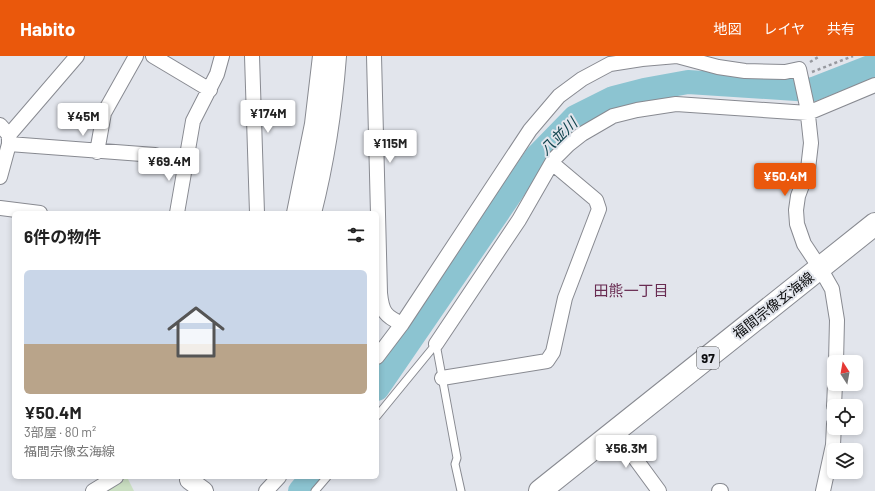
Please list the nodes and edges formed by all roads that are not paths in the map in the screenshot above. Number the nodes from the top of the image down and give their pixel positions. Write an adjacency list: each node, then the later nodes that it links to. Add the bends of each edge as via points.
1 (76, 56): 13 (street)
2 (136, 56): 14 (street, via 104,113)
3 (153, 56): 11 (street)
4 (222, 56): 11 (street)
5 (252, 56): 21 (street)
6 (322, 56): 22 (street, via 314,124)
7 (337, 56): 23 (street, via 328,129)
8 (374, 56): 24 (street)
9 (610, 60): 12 (street, via 677,56 745,71 785,72 799,69); 28 (street, via 559,96 530,130)
10 (875, 85): 12 (street)
11 (210, 90): 20 (street, via 193,122)
12 (807, 109): 16 (street, via 676,104 638,110 613,116 582,134); 27 (street, via 811,143 808,169 798,196 797,224 804,244)
13 (6, 135): 14 (street); 17 (street)
14 (97, 152): 15 (street)
15 (155, 155)
16 (552, 163): 29 (street, via 519,220); 32 (street, via 596,200 599,209 565,298 553,352 547,361)
17 (0, 177)
18 (0, 208): 19 (street)
19 (24, 211)
20 (177, 211)
21 (257, 211)
22 (296, 211)
23 (312, 211)
24 (378, 211)
25 (875, 224): 27 (main road, 福間宗像玄海線 / 97)
26 (379, 254): 28 (street, via 382,309)
27 (820, 268): 31 (street, via 832,289 837,320); 34 (main road, 福間宗像玄海線 / 97)
28 (402, 324): 30 (street)
29 (436, 344): 32 (lane); 33 (lane)
30 (379, 355)
31 (836, 355)
32 (442, 378): 45 (lane)
33 (379, 414)
34 (615, 431): 46 (main road, 福間宗像玄海線 / 97); 47 (street)
35 (834, 435): 48 (street)
36 (113, 479): 41 (street)
37 (211, 479): 42 (street)
38 (276, 479): 43 (street)
39 (325, 479): 44 (lane)
40 (187, 481): 42 (street)
41 (93, 491)
42 (205, 491)
43 (266, 491)
44 (315, 491)
45 (461, 491)
46 (540, 491)
47 (658, 491)
48 (823, 491)

